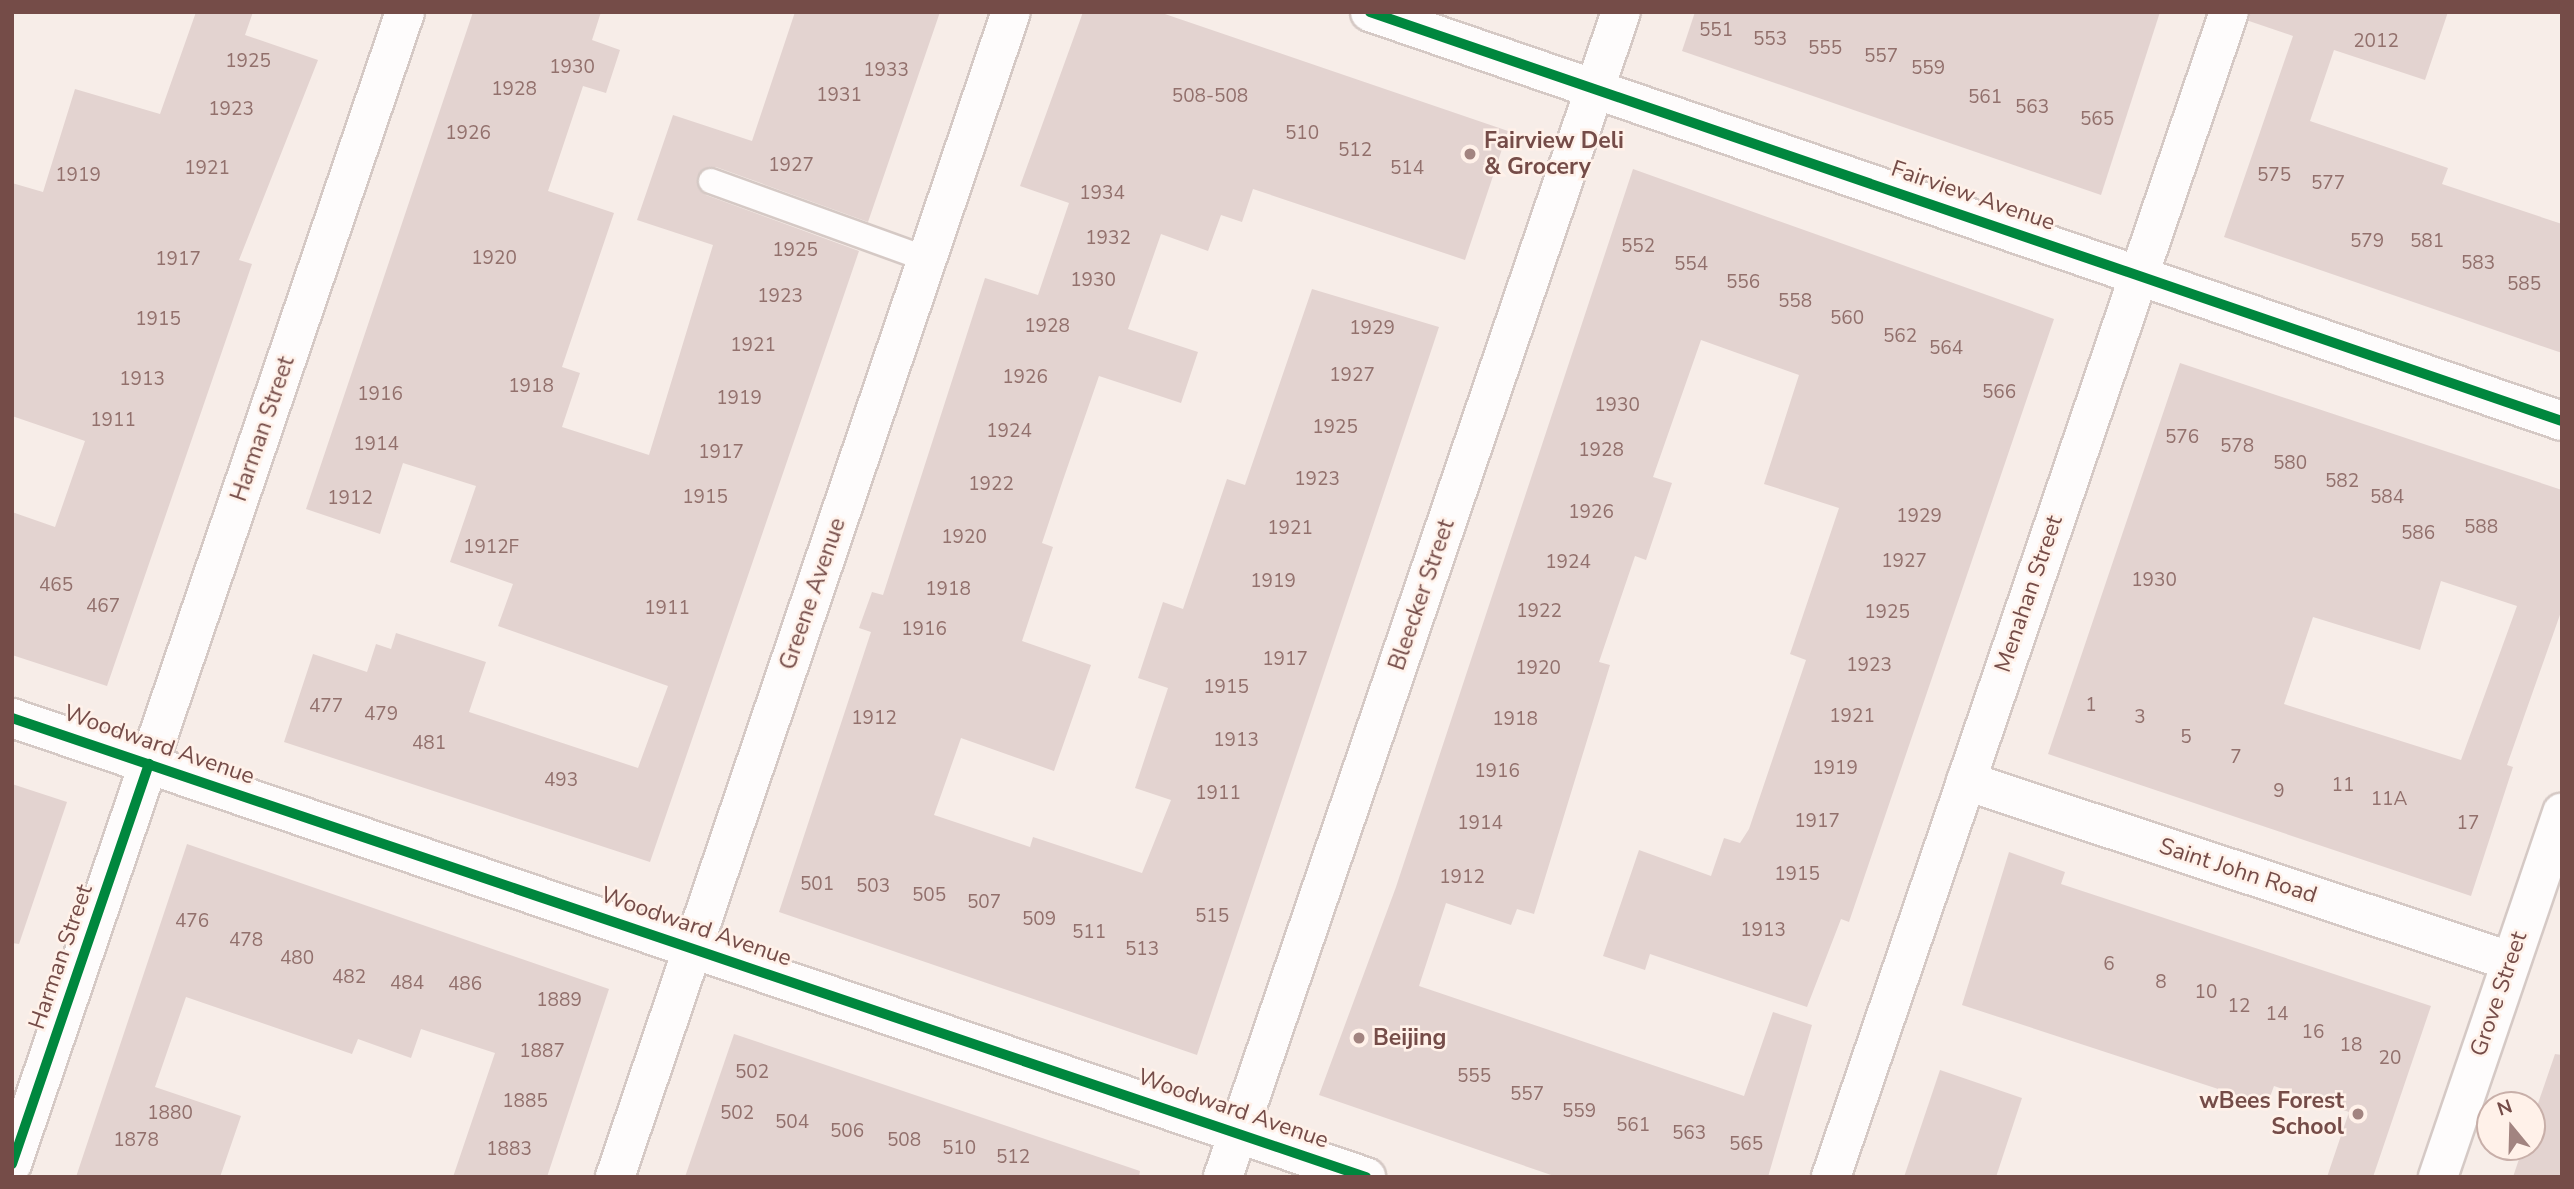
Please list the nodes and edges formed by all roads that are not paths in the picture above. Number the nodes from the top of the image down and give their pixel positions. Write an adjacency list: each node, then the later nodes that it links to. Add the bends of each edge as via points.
1 (405, 12): 12 (street, Harman Street)
2 (1012, 12): 8 (street, Greene Avenue)
3 (1370, 12): 6 (street, Fairview Avenue)
4 (1621, 12): 6 (street, Bleecker Street)
5 (2229, 12): 9 (street, Menahan Street)
6 (1595, 89): 9 (street, Fairview Avenue); 17 (street, Bleecker Street)
7 (711, 181): 8 (lane)
8 (928, 259): 15 (street, Greene Avenue)
9 (2139, 275): 10 (street, Fairview Avenue); 13 (street, Menahan Street)
10 (2562, 421)
11 (12, 718): 12 (street, Woodward Avenue)
12 (149, 764): 15 (street, Woodward Avenue); 18 (street, Harman Street)
13 (1966, 781): 16 (street, Saint John Road); 22 (street, Menahan Street)
14 (2562, 812): 16 (street, Grove Street)
15 (693, 948): 17 (street, Woodward Avenue); 19 (street, Greene Avenue)
16 (2510, 961): 23 (street, Grove Street)
17 (1238, 1133): 20 (street, Bleecker Street); 21 (street, Woodward Avenue)
18 (12, 1164)
19 (615, 1177)
20 (1223, 1177)
21 (1366, 1177)
22 (1831, 1177)
23 (2438, 1177)

